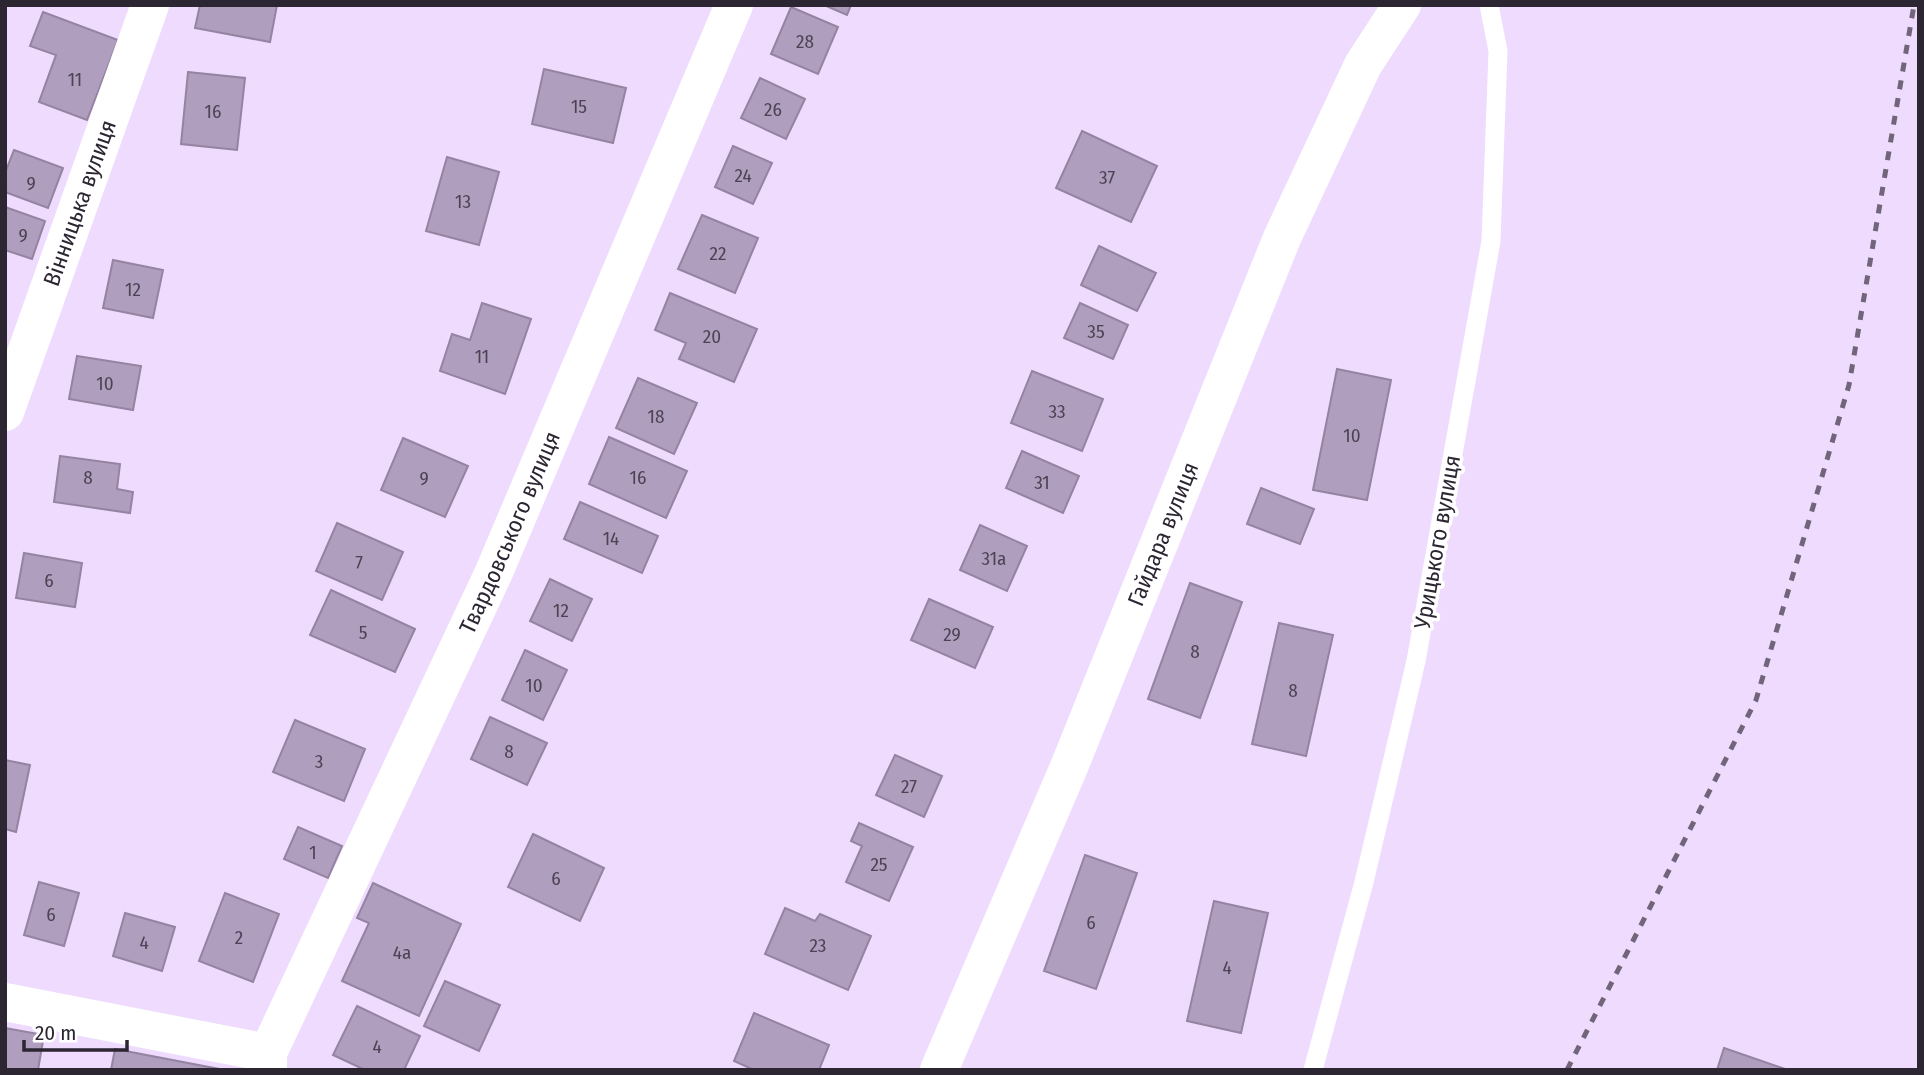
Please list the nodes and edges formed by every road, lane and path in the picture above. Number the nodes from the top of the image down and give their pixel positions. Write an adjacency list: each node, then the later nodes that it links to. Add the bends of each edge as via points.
1 (150, 5): 5 (street, Вінницька вулиця)
2 (734, 5): 7 (street, Твардовського вулиця, via 494,572)
3 (1402, 5): 8 (street, Гайдара вулиця, via 1363,65 1282,239 1069,767)
4 (1489, 5): 9 (lane, Урицького вулиця, via 1499,51 1491,241 1416,661 1364,882)
5 (7, 404)
6 (5, 1002): 7 (street)
7 (268, 1062)
8 (939, 1070)
9 (1313, 1070)

